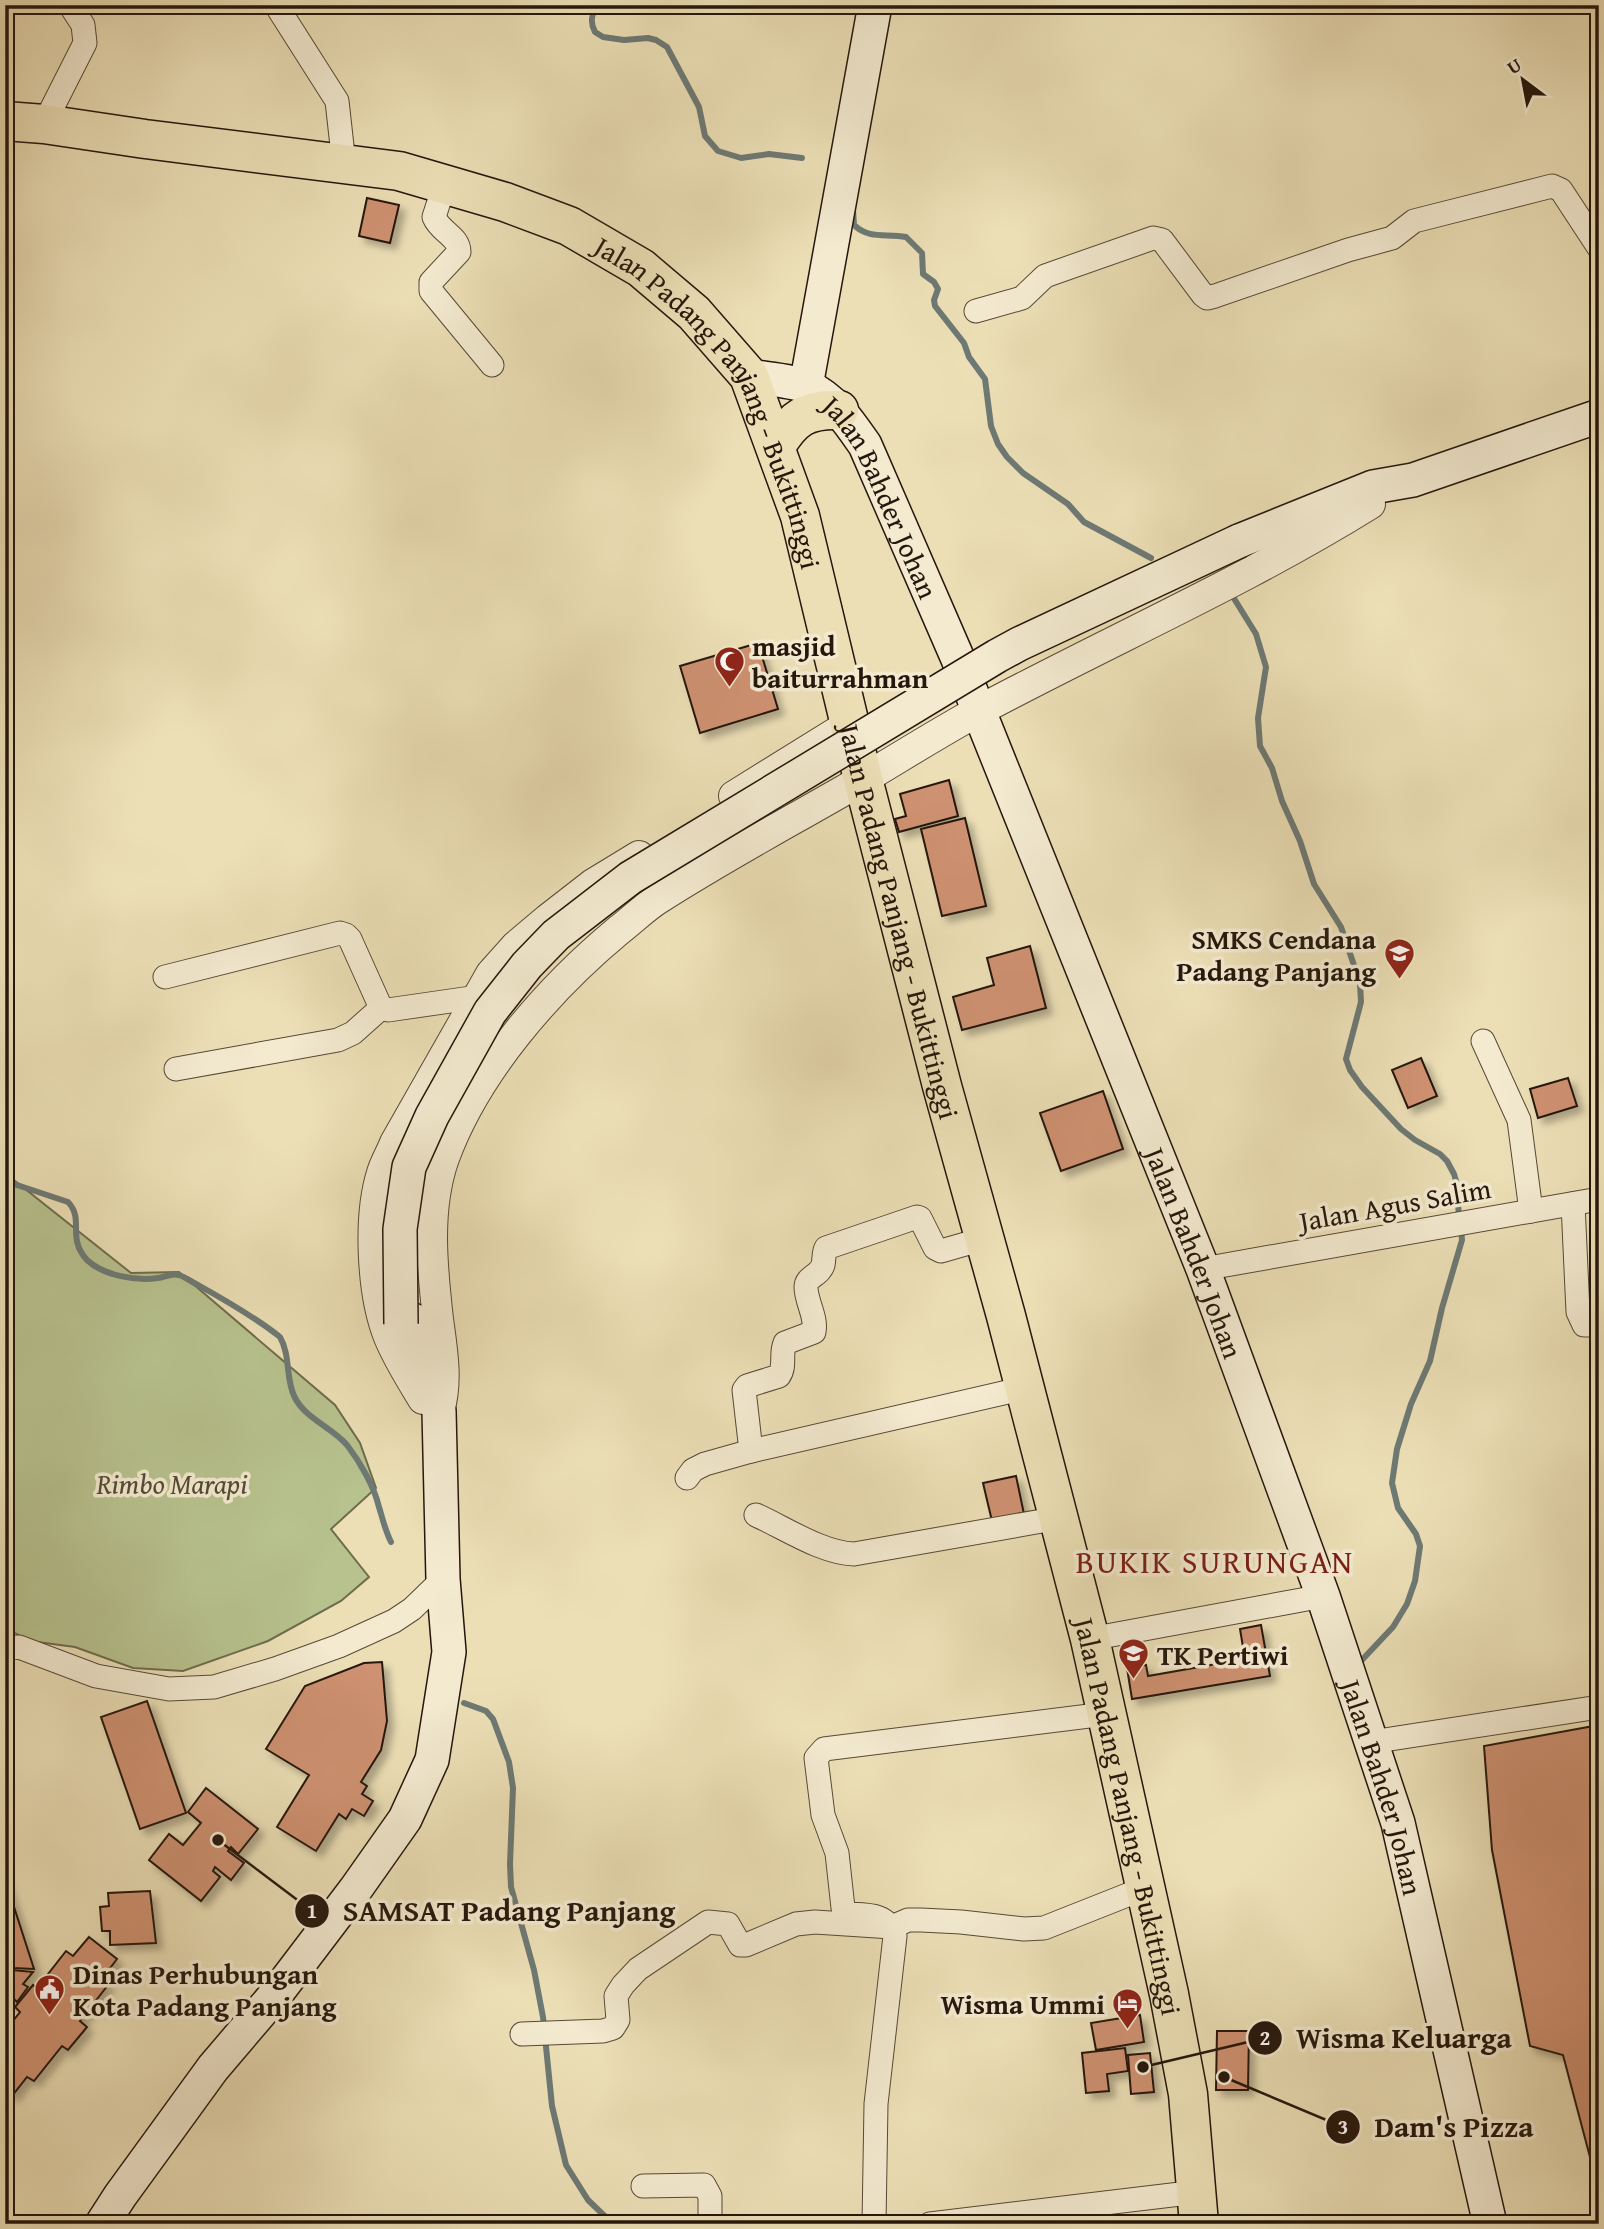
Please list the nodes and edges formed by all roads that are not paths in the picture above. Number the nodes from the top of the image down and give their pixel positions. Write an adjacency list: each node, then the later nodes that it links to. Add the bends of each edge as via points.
1 (70, 5): 5 (street, via 83,24 85,43)
2 (276, 5): 6 (street, via 337,101)
3 (875, 5): 12 (main road)
4 (5, 121): 5 (highway, Jalan Padang Panjang - Bukittinggi)
5 (44, 124): 6 (highway, Jalan Padang Panjang - Bukittinggi)
6 (344, 163): 7 (highway, Jalan Padang Panjang - Bukittinggi, via 399,171)
7 (444, 186): 10 (street, via 434,217 457,242 459,253 431,282 431,291); 11 (highway, Jalan Padang Panjang - Bukittinggi, via 569,226 641,268 694,313)
8 (1599, 248): 9 (street, via 1562,190 1552,186 1414,220 1392,238 1207,298 1162,240 1153,238 1045,276 1022,298)
9 (976, 311)
10 (492, 365)
11 (749, 376): 12 (main road, Jalan Bahder Johan); 15 (highway, Jalan Padang Panjang - Bukittinggi)
12 (806, 386): 13 (main road, Jalan Bahder Johan)
13 (839, 410): 15 (highway, via 810,412 797,419); 17 (main road, Jalan Bahder Johan, via 865,445)
14 (1599, 416): 16 (main road)
15 (776, 446): 19 (highway, Jalan Padang Panjang - Bukittinggi, via 800,516)
16 (1371, 495): 17 (street, via 1328,495 1274,509); 18 (street, via 1314,539); 33 (main road, bridge, via 1019,644 630,878 556,934 490,1012 409,1167 400,1228 399,1292)
17 (958, 659): 18 (main road, Jalan Bahder Johan)
18 (979, 710): 20 (street); 30 (main road, Jalan Bahder Johan)
19 (850, 724): 20 (highway, Jalan Padang Panjang - Bukittinggi); 22 (street, via 593,884 516,946)
20 (863, 779): 29 (highway, Jalan Padang Panjang - Bukittinggi); 33 (street, via 655,901 583,960 499,1057 456,1128 436,1185 432,1220 443,1398)
21 (165, 977): 23 (street, via 340,933 349,939)
22 (478, 997): 23 (street); 33 (street, via 395,1143 376,1200 375,1276 382,1317 398,1358)
23 (381, 1008): 25 (street, via 338,1040)
24 (1483, 1041): 28 (street, via 1519,1120)
25 (176, 1069)
26 (1599, 1199): 27 (street, Jalan Agus Salim)
27 (1573, 1204): 28 (street, Jalan Agus Salim); 31 (street, via 1578,1311 1584,1325)
28 (1531, 1211): 30 (street, Jalan Agus Salim)
29 (984, 1239): 32 (highway, Jalan Padang Panjang - Bukittinggi); 34 (street, via 940,1251 917,1217 826,1248 823,1266 806,1283 814,1332 785,1343 779,1376 744,1390)
30 (1203, 1269): 39 (main road, Jalan Bahder Johan)
31 (1599, 1325)
32 (1025, 1388): 34 (street); 37 (highway, Jalan Padang Panjang - Bukittinggi)
33 (434, 1415): 38 (main road)
34 (751, 1451): 35 (street, via 705,1464)
35 (687, 1478)
36 (756, 1515): 37 (street, via 842,1554)
37 (1059, 1518): 40 (highway, Jalan Padang Panjang - Bukittinggi)
38 (443, 1579): 41 (street, via 394,1621 339,1646 214,1687 169,1689 96,1676 19,1647); 50 (main road, via 449,1652 445,1679 432,1760 405,1819 299,1963 197,2088)
39 (1323, 1596): 40 (street); 44 (main road, Jalan Bahder Johan)
40 (1090, 1639): 43 (highway, Jalan Padang Panjang - Bukittinggi)
41 (5, 1649)
42 (1599, 1707): 44 (street)
43 (1105, 1714): 45 (highway, Jalan Padang Panjang - Bukittinggi); 46 (street, via 819,1752 823,1815 837,1853 843,1909 848,1914 880,1916)
44 (1371, 1742): 54 (main road, Jalan Bahder Johan, via 1398,1823)
45 (1145, 1888): 46 (street, via 1044,1928 908,1920); 49 (highway, Jalan Padang Panjang - Bukittinggi, via 1188,2094)
46 (892, 1927): 47 (street, via 796,1924 740,1945 729,1924 708,1922 623,1984 616,1996 618,2020 613,2028); 52 (street, via 895,1936 876,2104)
47 (522, 2034)
48 (643, 2186): 51 (street, via 704,2185 710,2196)
49 (1198, 2208): 53 (street)
50 (103, 2224)
51 (710, 2224)
52 (874, 2224)
53 (930, 2224)
54 (1490, 2224)

